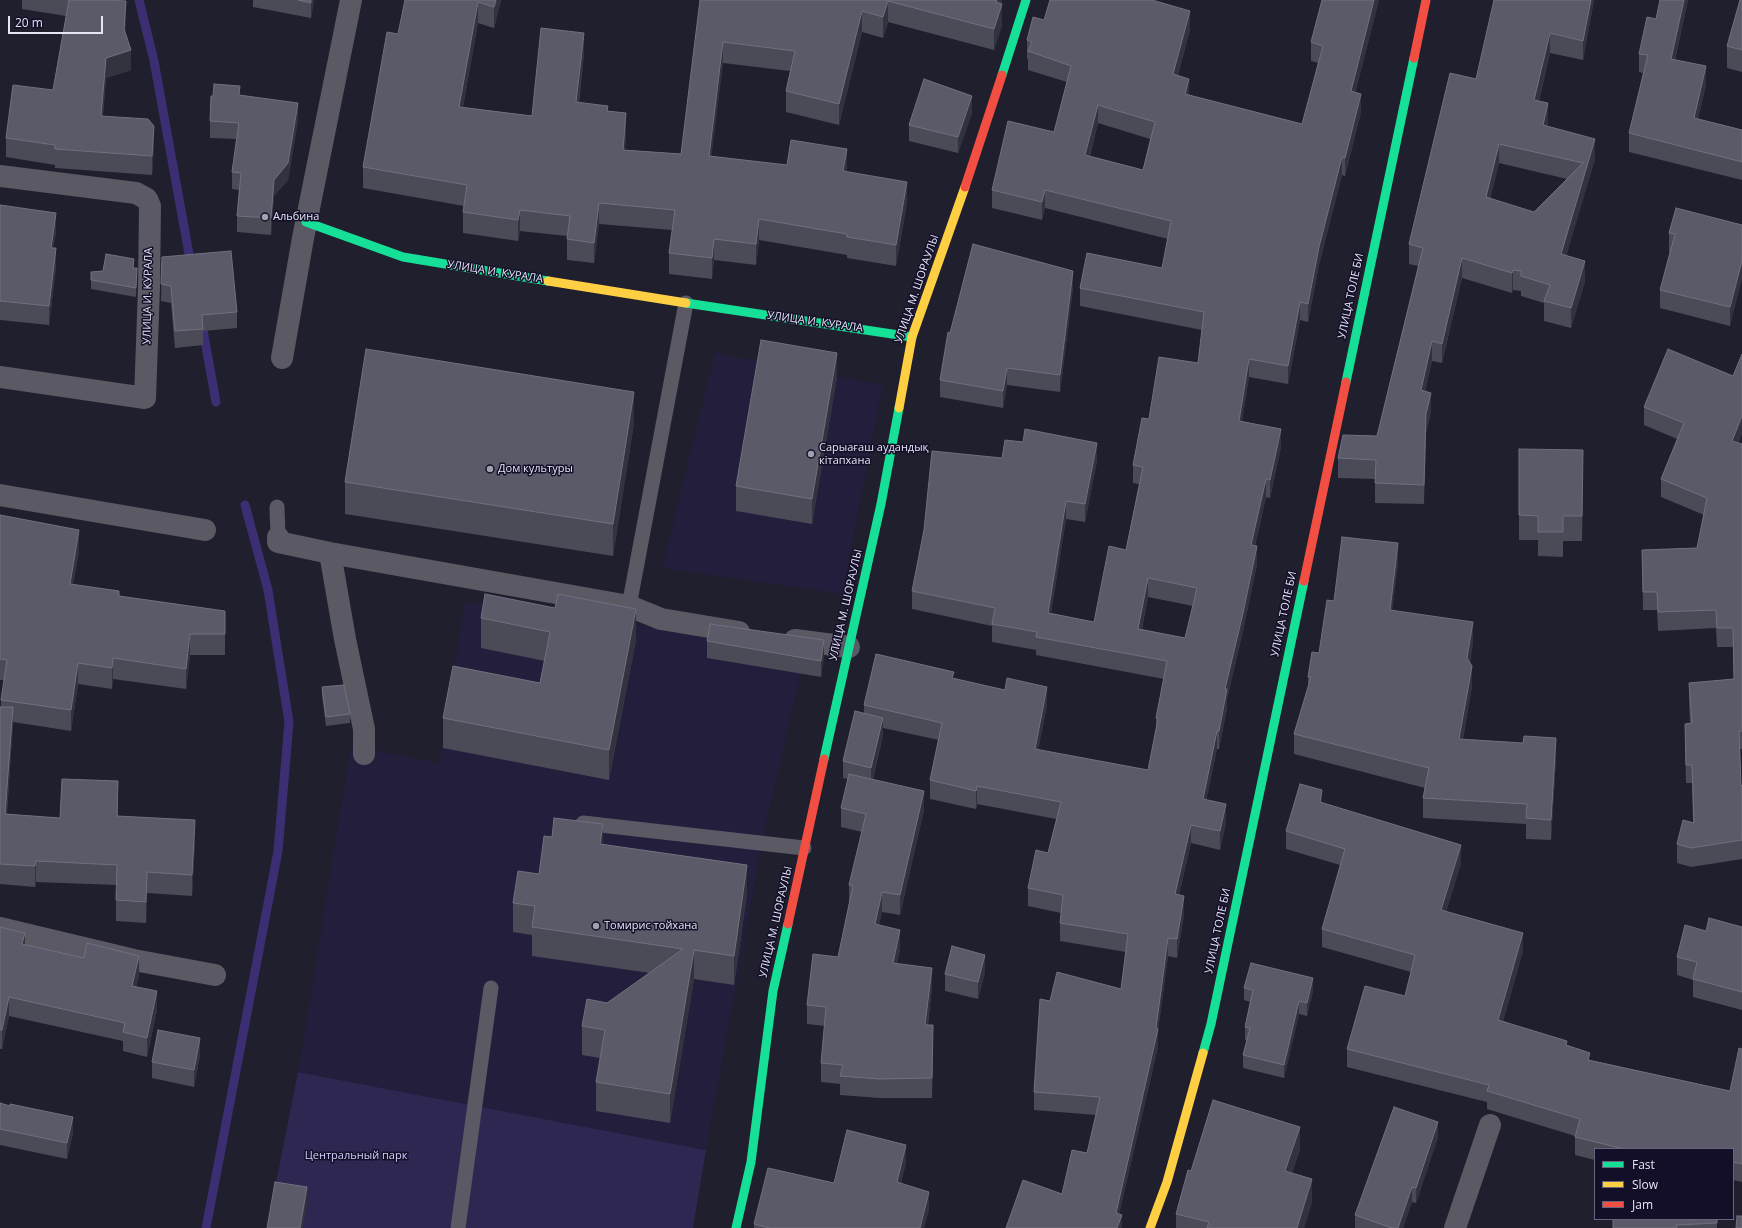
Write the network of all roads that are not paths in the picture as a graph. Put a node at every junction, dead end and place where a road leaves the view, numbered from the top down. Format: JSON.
{"nodes":[{"id":1,"x":351,"y":0,"type":"edge"},
{"id":2,"x":1026,"y":0,"type":"edge"},
{"id":3,"x":1426,"y":0,"type":"edge"},
{"id":4,"x":0,"y":176,"type":"edge"},
{"id":5,"x":306,"y":222,"type":"junction"},
{"id":6,"x":686,"y":303,"type":"junction"},
{"id":7,"x":912,"y":337,"type":"junction"},
{"id":8,"x":282,"y":358,"type":"dead end"},
{"id":9,"x":0,"y":377,"type":"edge"},
{"id":10,"x":0,"y":495,"type":"edge"},
{"id":11,"x":277,"y":507,"type":"dead end"},
{"id":12,"x":205,"y":530,"type":"dead end"},
{"id":13,"x":278,"y":537,"type":"joint"},
{"id":14,"x":330,"y":553,"type":"junction"},
{"id":15,"x":629,"y":606,"type":"junction"},
{"id":16,"x":849,"y":647,"type":"junction"},
{"id":17,"x":364,"y":754,"type":"dead end"},
{"id":18,"x":567,"y":821,"type":"edge"},
{"id":19,"x":804,"y":848,"type":"junction"},
{"id":20,"x":0,"y":928,"type":"edge"},
{"id":21,"x":215,"y":975,"type":"dead end"},
{"id":22,"x":491,"y":988,"type":"dead end"},
{"id":23,"x":1490,"y":1125,"type":"dead end"},
{"id":24,"x":458,"y":1228,"type":"edge"},
{"id":25,"x":736,"y":1228,"type":"edge"},
{"id":26,"x":1150,"y":1228,"type":"edge"},
{"id":27,"x":1456,"y":1228,"type":"edge"}],
"edges":[{"from":1,"to":5,"type":"street"},
{"from":2,"to":7,"type":"street","name":"УЛИЦА М. ШОРАУЛЫ"},
{"from":3,"to":26,"type":"street","name":"УЛИЦА ТОЛЕ БИ"},
{"from":4,"to":9,"type":"street","name":"УЛИЦА И. КУРАЛА"},
{"from":5,"to":6,"type":"street","name":"УЛИЦА И. КУРАЛА"},
{"from":5,"to":8,"type":"street"},
{"from":6,"to":7,"type":"street","name":"УЛИЦА И. КУРАЛА"},
{"from":6,"to":15,"type":"lane"},
{"from":7,"to":16,"type":"street","name":"УЛИЦА М. ШОРАУЛЫ"},
{"from":10,"to":12,"type":"street"},
{"from":11,"to":13,"type":"lane"},
{"from":13,"to":14,"type":"street"},
{"from":14,"to":15,"type":"street"},
{"from":14,"to":17,"type":"street"},
{"from":15,"to":16,"type":"street"},
{"from":16,"to":19,"type":"street","name":"УЛИЦА М. ШОРАУЛЫ"},
{"from":18,"to":19,"type":"lane"},
{"from":19,"to":25,"type":"street","name":"УЛИЦА М. ШОРАУЛЫ"},
{"from":20,"to":21,"type":"street"},
{"from":22,"to":24,"type":"lane"},
{"from":23,"to":27,"type":"street"}]}
